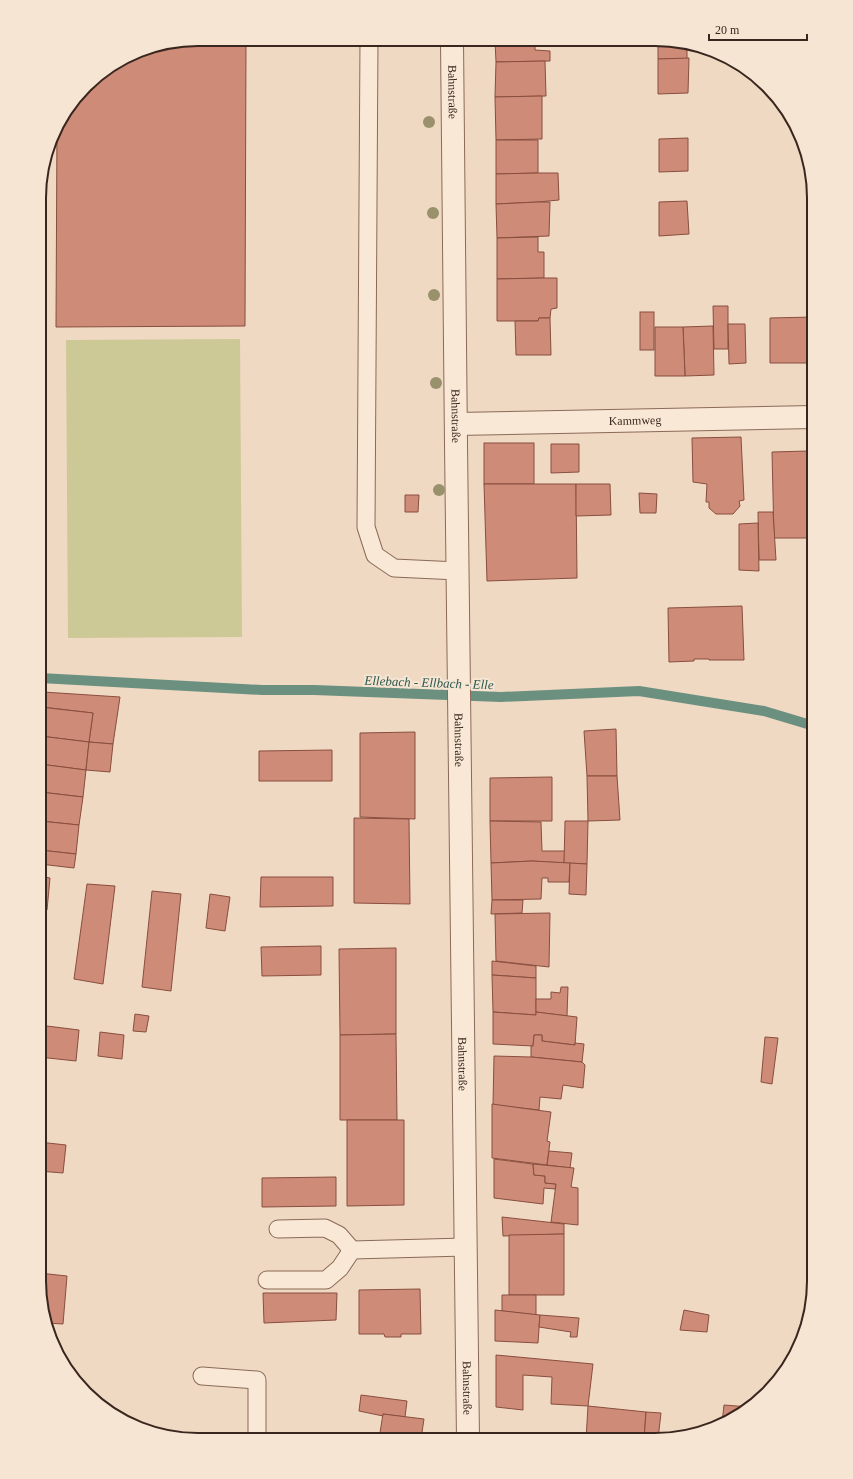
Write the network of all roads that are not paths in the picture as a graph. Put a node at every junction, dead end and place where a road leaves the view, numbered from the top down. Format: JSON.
{"nodes":[{"id":1,"x":369,"y":46,"type":"edge"},
{"id":2,"x":452,"y":46,"type":"edge"},
{"id":3,"x":807,"y":417,"type":"edge"},
{"id":4,"x":456,"y":424,"type":"junction"},
{"id":5,"x":458,"y":571,"type":"junction"},
{"id":6,"x":278,"y":1229,"type":"dead end"},
{"id":7,"x":465,"y":1247,"type":"junction"},
{"id":8,"x":352,"y":1250,"type":"junction"},
{"id":9,"x":268,"y":1280,"type":"dead end"},
{"id":10,"x":202,"y":1376,"type":"dead end"},
{"id":11,"x":257,"y":1433,"type":"edge"},
{"id":12,"x":468,"y":1433,"type":"edge"}],
"edges":[{"from":1,"to":5,"type":"lane"},
{"from":2,"to":4,"type":"street","name":"Bahnstraße"},
{"from":3,"to":4,"type":"street","name":"Kammweg"},
{"from":4,"to":5,"type":"street","name":"Bahnstraße"},
{"from":5,"to":7,"type":"street","name":"Bahnstraße"},
{"from":6,"to":8,"type":"lane"},
{"from":7,"to":8,"type":"lane"},
{"from":7,"to":12,"type":"street","name":"Bahnstraße"},
{"from":8,"to":9,"type":"lane"},
{"from":10,"to":11,"type":"lane"}]}
